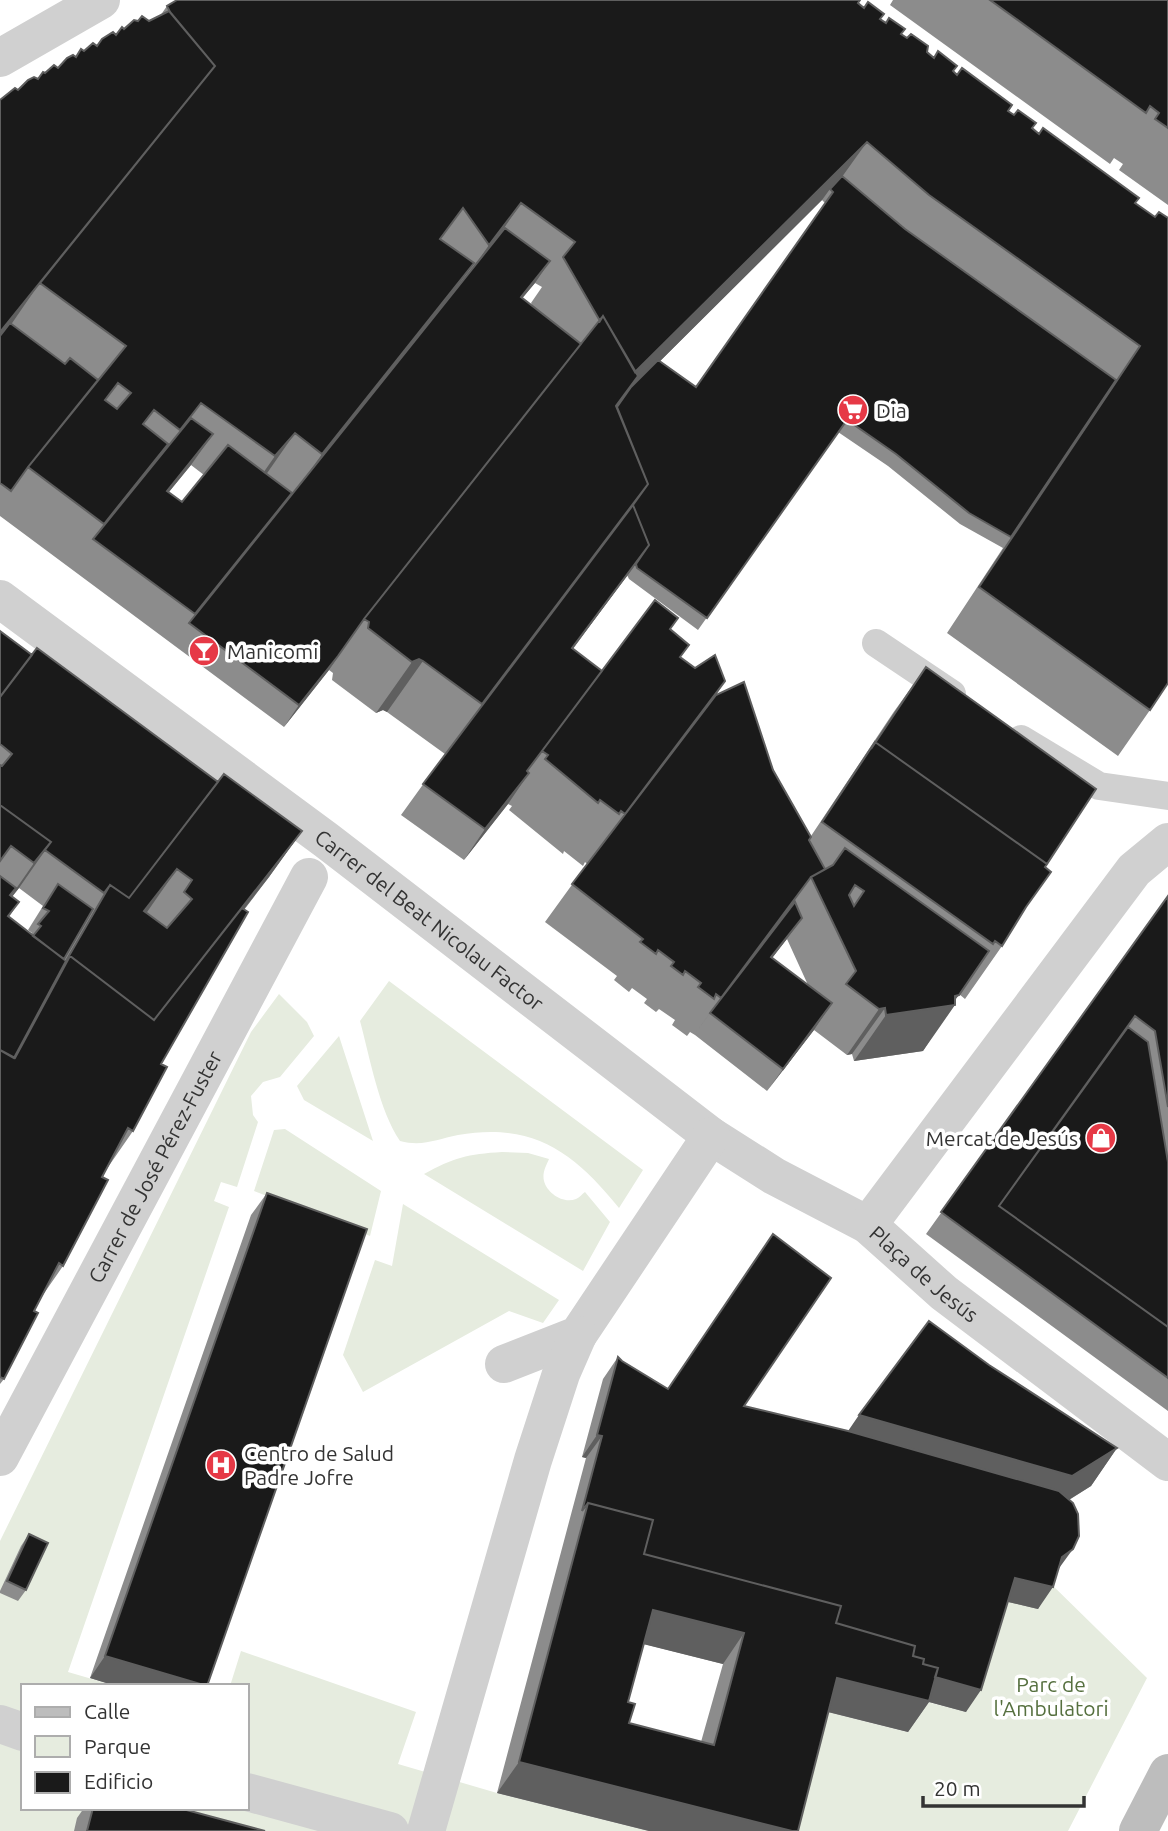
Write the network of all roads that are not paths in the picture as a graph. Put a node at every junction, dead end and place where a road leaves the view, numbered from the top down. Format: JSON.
{"nodes":[{"id":1,"x":101,"y":0,"type":"edge"},
{"id":2,"x":0,"y":58,"type":"edge"},
{"id":3,"x":0,"y":599,"type":"edge"},
{"id":4,"x":876,"y":643,"type":"dead end"},
{"id":5,"x":1168,"y":796,"type":"edge"},
{"id":6,"x":1168,"y":842,"type":"edge"},
{"id":7,"x":309,"y":877,"type":"dead end"},
{"id":8,"x":711,"y":1136,"type":"junction"},
{"id":9,"x":868,"y":1225,"type":"junction"},
{"id":10,"x":578,"y":1335,"type":"junction"},
{"id":11,"x":504,"y":1364,"type":"dead end"},
{"id":12,"x":0,"y":1457,"type":"edge"},
{"id":13,"x":1168,"y":1462,"type":"edge"},
{"id":14,"x":0,"y":1724,"type":"edge"},
{"id":15,"x":21,"y":1731,"type":"edge"},
{"id":16,"x":1168,"y":1773,"type":"edge"},
{"id":17,"x":248,"y":1793,"type":"edge"},
{"id":18,"x":390,"y":1831,"type":"edge"},
{"id":19,"x":426,"y":1831,"type":"edge"},
{"id":20,"x":1138,"y":1831,"type":"edge"}],
"edges":[{"from":1,"to":2,"type":"street"},
{"from":3,"to":8,"type":"street","name":"Carrer del Beat Nicolau Factor"},
{"from":4,"to":5,"type":"lane"},
{"from":6,"to":9,"type":"street","name":"Plaça de Jesús"},
{"from":7,"to":12,"type":"street","name":"Carrer de José Pérez-Fuster"},
{"from":8,"to":9,"type":"street","name":"Carrer del Beat Nicolau Factor"},
{"from":8,"to":10,"type":"street"},
{"from":9,"to":13,"type":"street","name":"Plaça de Jesús"},
{"from":10,"to":11,"type":"street"},
{"from":10,"to":19,"type":"street"},
{"from":14,"to":15,"type":"street"},
{"from":16,"to":20,"type":"main road"},
{"from":17,"to":18,"type":"street"}]}
